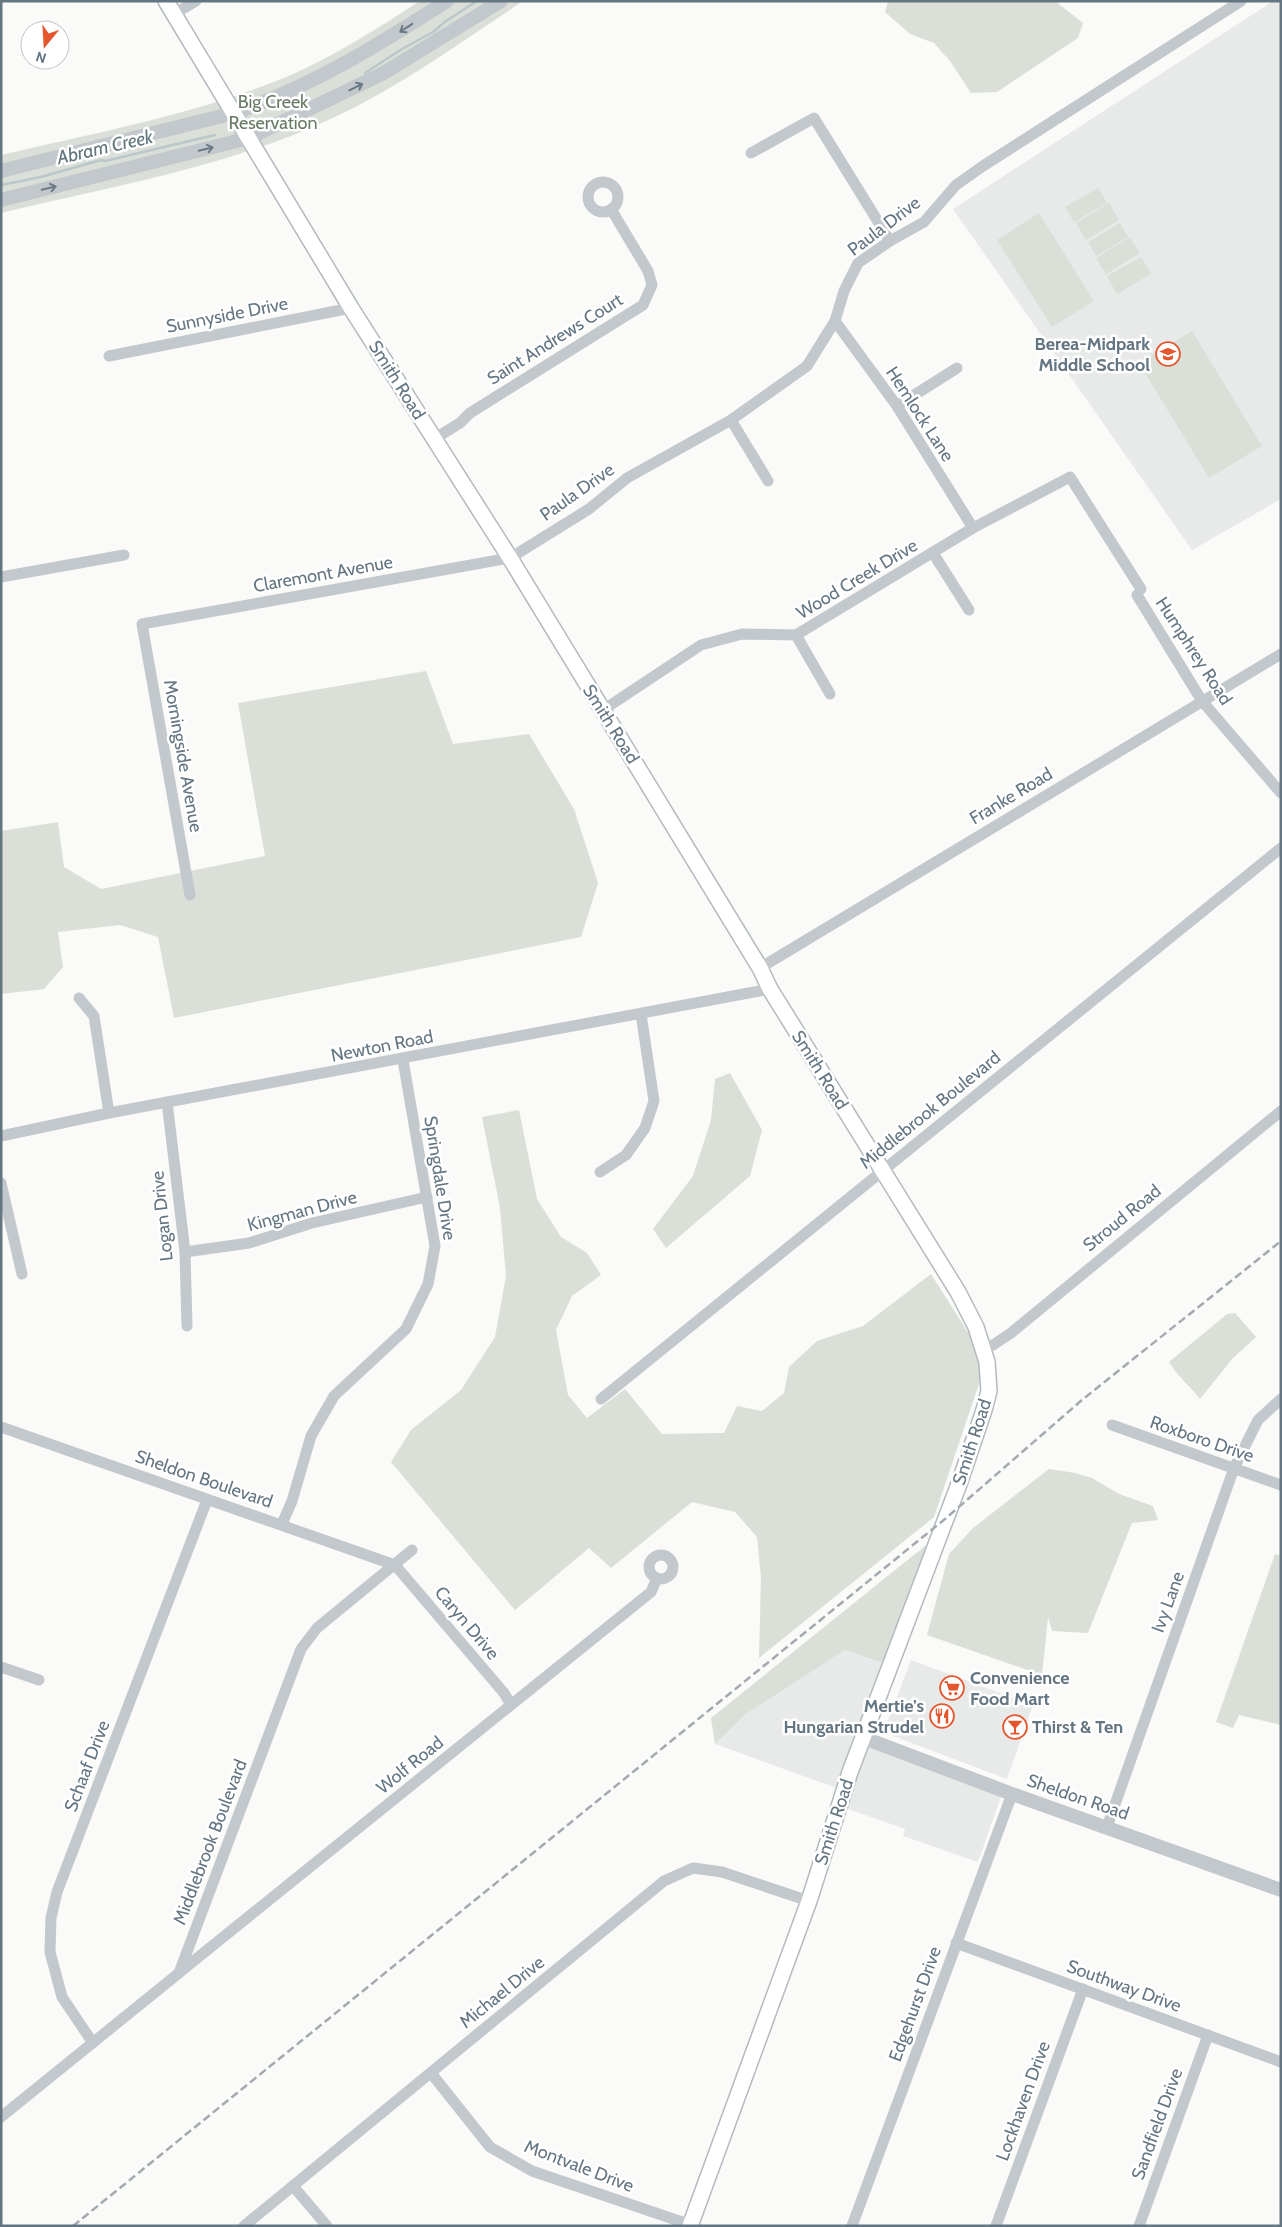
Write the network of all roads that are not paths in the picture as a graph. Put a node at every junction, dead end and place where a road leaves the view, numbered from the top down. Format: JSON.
{"nodes":[{"id":1,"x":166,"y":1,"type":"edge"},
{"id":2,"x":196,"y":1,"type":"edge"},
{"id":3,"x":447,"y":1,"type":"edge"},
{"id":4,"x":501,"y":1,"type":"edge"},
{"id":5,"x":1241,"y":1,"type":"edge"},
{"id":6,"x":174,"y":14,"type":"junction"},
{"id":7,"x":234,"y":113,"type":"junction"},
{"id":8,"x":249,"y":138,"type":"junction"},
{"id":9,"x":751,"y":154,"type":"dead end"},
{"id":10,"x":1,"y":171,"type":"edge"},
{"id":11,"x":1,"y":200,"type":"edge"},
{"id":12,"x":611,"y":209,"type":"dead end"},
{"id":13,"x":890,"y":241,"type":"junction"},
{"id":14,"x":351,"y":308,"type":"junction"},
{"id":15,"x":835,"y":321,"type":"junction"},
{"id":16,"x":109,"y":356,"type":"dead end"},
{"id":17,"x":958,"y":368,"type":"dead end"},
{"id":18,"x":897,"y":406,"type":"junction"},
{"id":19,"x":731,"y":420,"type":"junction"},
{"id":20,"x":432,"y":435,"type":"junction"},
{"id":21,"x":1070,"y":477,"type":"joint"},
{"id":22,"x":768,"y":480,"type":"dead end"},
{"id":23,"x":973,"y":528,"type":"junction"},
{"id":24,"x":933,"y":553,"type":"junction"},
{"id":25,"x":124,"y":555,"type":"dead end"},
{"id":26,"x":510,"y":558,"type":"junction"},
{"id":27,"x":1,"y":577,"type":"edge"},
{"id":28,"x":969,"y":610,"type":"dead end"},
{"id":29,"x":142,"y":624,"type":"joint"},
{"id":30,"x":796,"y":635,"type":"junction"},
{"id":31,"x":1281,"y":654,"type":"edge"},
{"id":32,"x":830,"y":694,"type":"dead end"},
{"id":33,"x":1202,"y":701,"type":"junction"},
{"id":34,"x":603,"y":710,"type":"junction"},
{"id":35,"x":1281,"y":793,"type":"edge"},
{"id":36,"x":1281,"y":848,"type":"edge"},
{"id":37,"x":190,"y":896,"type":"dead end"},
{"id":38,"x":760,"y":968,"type":"junction"},
{"id":39,"x":770,"y":989,"type":"junction"},
{"id":40,"x":79,"y":998,"type":"dead end"},
{"id":41,"x":641,"y":1014,"type":"junction"},
{"id":42,"x":403,"y":1060,"type":"junction"},
{"id":43,"x":167,"y":1102,"type":"junction"},
{"id":44,"x":1281,"y":1111,"type":"edge"},
{"id":45,"x":109,"y":1113,"type":"junction"},
{"id":46,"x":1,"y":1136,"type":"edge"},
{"id":47,"x":882,"y":1171,"type":"junction"},
{"id":48,"x":600,"y":1172,"type":"dead end"},
{"id":49,"x":1,"y":1183,"type":"edge"},
{"id":50,"x":427,"y":1197,"type":"junction"},
{"id":51,"x":185,"y":1252,"type":"junction"},
{"id":52,"x":22,"y":1274,"type":"dead end"},
{"id":53,"x":187,"y":1326,"type":"dead end"},
{"id":54,"x":983,"y":1347,"type":"junction"},
{"id":55,"x":601,"y":1399,"type":"dead end"},
{"id":56,"x":1281,"y":1399,"type":"edge"},
{"id":57,"x":1112,"y":1425,"type":"dead end"},
{"id":58,"x":1,"y":1427,"type":"edge"},
{"id":59,"x":1234,"y":1468,"type":"junction"},
{"id":60,"x":1281,"y":1485,"type":"edge"},
{"id":61,"x":207,"y":1500,"type":"junction"},
{"id":62,"x":282,"y":1524,"type":"junction"},
{"id":63,"x":412,"y":1550,"type":"dead end"},
{"id":64,"x":394,"y":1565,"type":"junction"},
{"id":65,"x":657,"y":1578,"type":"dead end"},
{"id":66,"x":1,"y":1667,"type":"edge"},
{"id":67,"x":39,"y":1680,"type":"dead end"},
{"id":68,"x":512,"y":1705,"type":"junction"},
{"id":69,"x":864,"y":1738,"type":"junction"},
{"id":70,"x":1012,"y":1794,"type":"junction"},
{"id":71,"x":1107,"y":1827,"type":"junction"},
{"id":72,"x":1281,"y":1890,"type":"edge"},
{"id":73,"x":809,"y":1901,"type":"junction"},
{"id":74,"x":956,"y":1943,"type":"junction"},
{"id":75,"x":179,"y":1974,"type":"junction"},
{"id":76,"x":1083,"y":1989,"type":"junction"},
{"id":77,"x":1208,"y":2035,"type":"junction"},
{"id":78,"x":92,"y":2043,"type":"junction"},
{"id":79,"x":1281,"y":2062,"type":"edge"},
{"id":80,"x":431,"y":2073,"type":"junction"},
{"id":81,"x":1,"y":2117,"type":"edge"},
{"id":82,"x":293,"y":2186,"type":"junction"},
{"id":83,"x":244,"y":2226,"type":"edge"},
{"id":84,"x":327,"y":2226,"type":"edge"},
{"id":85,"x":691,"y":2226,"type":"edge"},
{"id":86,"x":852,"y":2226,"type":"edge"},
{"id":87,"x":996,"y":2226,"type":"edge"},
{"id":88,"x":1139,"y":2226,"type":"edge"}],
"edges":[{"from":1,"to":6,"type":"main road","name":"Smith Road"},
{"from":2,"to":6,"type":"street"},
{"from":3,"to":7,"type":"street","one_way":true},
{"from":8,"to":4,"type":"street","one_way":true},
{"from":5,"to":13,"type":"street","name":"Paula Drive"},
{"from":6,"to":7,"type":"main road","name":"Smith Road"},
{"from":7,"to":8,"type":"main road","name":"Smith Road"},
{"from":7,"to":10,"type":"street"},
{"from":11,"to":8,"type":"street","one_way":true},
{"from":8,"to":14,"type":"main road","name":"Smith Road"},
{"from":9,"to":13,"type":"street"},
{"from":12,"to":20,"type":"street","name":"Saint Andrews Court"},
{"from":13,"to":15,"type":"street","name":"Paula Drive"},
{"from":14,"to":16,"type":"street","name":"Sunnyside Drive"},
{"from":14,"to":20,"type":"main road","name":"Smith Road"},
{"from":15,"to":18,"type":"street","name":"Hemlock Lane"},
{"from":15,"to":19,"type":"street","name":"Paula Drive"},
{"from":17,"to":18,"type":"street"},
{"from":18,"to":23,"type":"street","name":"Hemlock Lane"},
{"from":19,"to":22,"type":"street"},
{"from":19,"to":26,"type":"street","name":"Paula Drive"},
{"from":20,"to":26,"type":"main road","name":"Smith Road"},
{"from":21,"to":23,"type":"street","name":"Wood Creek Drive"},
{"from":21,"to":33,"type":"street","name":"Humphrey Road"},
{"from":23,"to":24,"type":"street","name":"Wood Creek Drive"},
{"from":24,"to":28,"type":"street"},
{"from":24,"to":30,"type":"street","name":"Wood Creek Drive"},
{"from":25,"to":27,"type":"street"},
{"from":26,"to":29,"type":"street","name":"Claremont Avenue"},
{"from":26,"to":34,"type":"main road","name":"Smith Road"},
{"from":29,"to":37,"type":"street","name":"Morningside Avenue"},
{"from":30,"to":32,"type":"street"},
{"from":30,"to":34,"type":"street","name":"Wood Creek Drive"},
{"from":31,"to":33,"type":"street","name":"Franke Road"},
{"from":33,"to":35,"type":"street","name":"Humphrey Road"},
{"from":33,"to":38,"type":"street","name":"Franke Road"},
{"from":34,"to":38,"type":"main road","name":"Smith Road"},
{"from":36,"to":47,"type":"street","name":"Middlebrook Boulevard"},
{"from":38,"to":39,"type":"main road","name":"Smith Road"},
{"from":39,"to":41,"type":"street","name":"Newton Road"},
{"from":39,"to":47,"type":"main road","name":"Smith Road"},
{"from":40,"to":45,"type":"street"},
{"from":41,"to":42,"type":"street","name":"Newton Road"},
{"from":41,"to":48,"type":"street"},
{"from":42,"to":43,"type":"street","name":"Newton Road"},
{"from":42,"to":50,"type":"street","name":"Springdale Drive"},
{"from":43,"to":45,"type":"street","name":"Newton Road"},
{"from":43,"to":51,"type":"street","name":"Logan Drive"},
{"from":44,"to":54,"type":"street","name":"Stroud Road"},
{"from":45,"to":46,"type":"street","name":"Newton Road"},
{"from":47,"to":54,"type":"main road","name":"Smith Road"},
{"from":47,"to":55,"type":"street","name":"Middlebrook Boulevard"},
{"from":49,"to":52,"type":"street"},
{"from":50,"to":51,"type":"street","name":"Kingman Drive"},
{"from":50,"to":62,"type":"street","name":"Springdale Drive"},
{"from":51,"to":53,"type":"street","name":"Logan Drive"},
{"from":54,"to":69,"type":"main road","name":"Smith Road"},
{"from":56,"to":59,"type":"street","name":"Ivy Lane"},
{"from":57,"to":59,"type":"street","name":"Roxboro Drive"},
{"from":58,"to":61,"type":"street","name":"Sheldon Boulevard"},
{"from":59,"to":60,"type":"street","name":"Roxboro Drive"},
{"from":59,"to":71,"type":"street","name":"Ivy Lane"},
{"from":61,"to":62,"type":"street","name":"Sheldon Boulevard"},
{"from":61,"to":78,"type":"street","name":"Schaaf Drive"},
{"from":62,"to":64,"type":"street","name":"Sheldon Boulevard"},
{"from":63,"to":64,"type":"street","name":"Middlebrook Boulevard"},
{"from":64,"to":68,"type":"street","name":"Caryn Drive"},
{"from":64,"to":75,"type":"street","name":"Middlebrook Boulevard"},
{"from":65,"to":68,"type":"street","name":"Wolf Road"},
{"from":66,"to":67,"type":"street"},
{"from":68,"to":75,"type":"street","name":"Wolf Road"},
{"from":69,"to":70,"type":"street","name":"Sheldon Road"},
{"from":69,"to":73,"type":"main road","name":"Smith Road"},
{"from":70,"to":71,"type":"street","name":"Sheldon Road"},
{"from":70,"to":74,"type":"street","name":"Edgehurst Drive"},
{"from":71,"to":72,"type":"street","name":"Sheldon Road"},
{"from":73,"to":80,"type":"street","name":"Michael Drive"},
{"from":73,"to":85,"type":"main road","name":"Smith Road"},
{"from":74,"to":76,"type":"street","name":"Southway Drive"},
{"from":74,"to":86,"type":"street","name":"Edgehurst Drive"},
{"from":75,"to":78,"type":"street"},
{"from":76,"to":77,"type":"street","name":"Southway Drive"},
{"from":76,"to":87,"type":"street","name":"Lockhaven Drive"},
{"from":77,"to":79,"type":"street","name":"Southway Drive"},
{"from":77,"to":88,"type":"street","name":"Sandfield Drive"},
{"from":78,"to":81,"type":"street"},
{"from":80,"to":82,"type":"street","name":"Michael Drive"},
{"from":80,"to":85,"type":"street","name":"Montvale Drive"},
{"from":82,"to":83,"type":"street","name":"Michael Drive"},
{"from":82,"to":84,"type":"street"}]}
